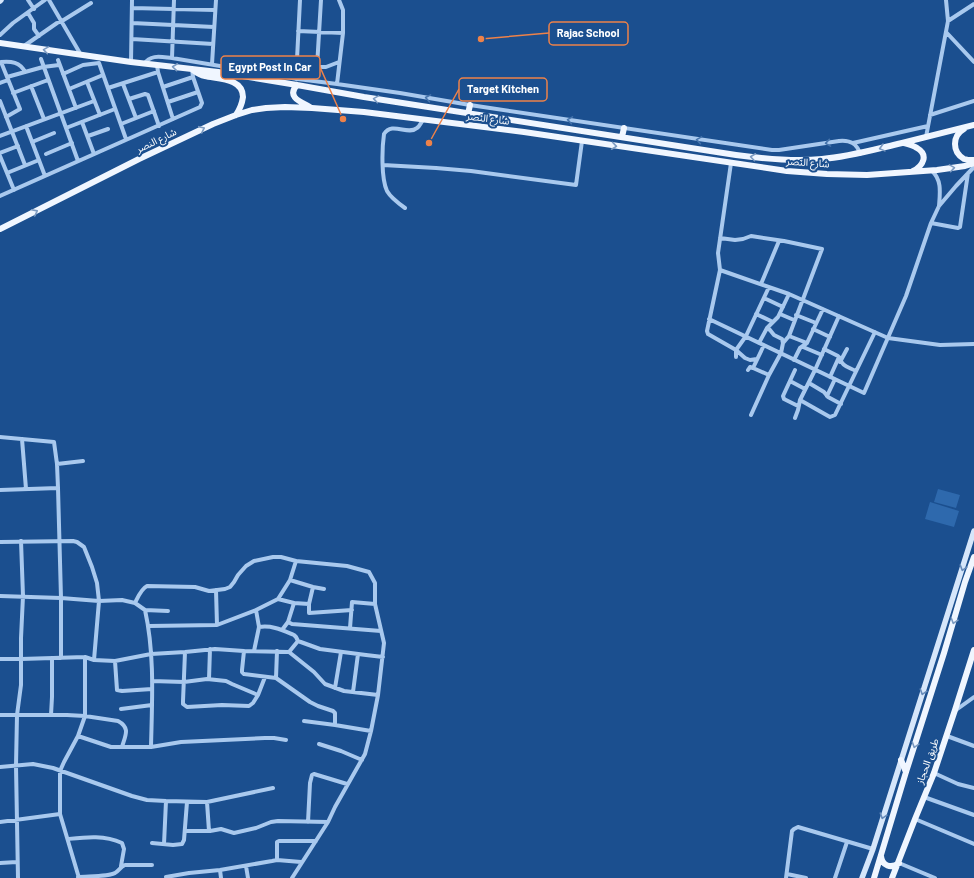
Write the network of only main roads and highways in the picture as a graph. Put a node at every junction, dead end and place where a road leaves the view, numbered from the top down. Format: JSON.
{"nodes":[{"id":1,"x":0,"y":43,"type":"edge"},
{"id":2,"x":192,"y":69,"type":"junction"},
{"id":3,"x":296,"y":82,"type":"junction"},
{"id":4,"x":470,"y":105,"type":"road end"},
{"id":5,"x":312,"y":108,"type":"junction"},
{"id":6,"x":468,"y":114,"type":"junction"},
{"id":7,"x":236,"y":115,"type":"junction"},
{"id":8,"x":971,"y":126,"type":"edge"},
{"id":9,"x":624,"y":128,"type":"road end"},
{"id":10,"x":622,"y":138,"type":"junction"},
{"id":11,"x":902,"y":143,"type":"junction"},
{"id":12,"x":974,"y":162,"type":"edge"},
{"id":13,"x":911,"y":172,"type":"junction"},
{"id":14,"x":0,"y":229,"type":"edge"},
{"id":15,"x":974,"y":531,"type":"edge"},
{"id":16,"x":974,"y":557,"type":"edge"},
{"id":17,"x":974,"y":650,"type":"edge"},
{"id":18,"x":901,"y":760,"type":"junction"},
{"id":19,"x":906,"y":772,"type":"junction"},
{"id":20,"x":881,"y":856,"type":"junction"},
{"id":21,"x":899,"y":863,"type":"junction"},
{"id":22,"x":862,"y":878,"type":"edge"},
{"id":23,"x":874,"y":878,"type":"edge"},
{"id":24,"x":892,"y":878,"type":"edge"}],
"edges":[{"from":2,"to":1,"type":"main road","name":"شارع النصر","one_way":true},
{"from":2,"to":3,"type":"main road","name":"شارع النصر"},
{"from":2,"to":7,"type":"main road"},
{"from":3,"to":5,"type":"main road"},
{"from":6,"to":3,"type":"main road","name":"شارع النصر","one_way":true},
{"from":4,"to":6,"type":"main road"},
{"from":5,"to":7,"type":"main road","name":"شارع النصر"},
{"from":5,"to":13,"type":"main road","name":"شارع النصر","one_way":true},
{"from":6,"to":10,"type":"main road","name":"شارع النصر"},
{"from":14,"to":7,"type":"main road","name":"شارع النصر","one_way":true},
{"from":8,"to":11,"type":"main road","name":"شارع النصر"},
{"from":8,"to":12,"type":"main road"},
{"from":9,"to":10,"type":"main road"},
{"from":11,"to":10,"type":"main road","name":"شارع النصر","one_way":true},
{"from":11,"to":13,"type":"main road"},
{"from":13,"to":12,"type":"main road","name":"شارع النصر","one_way":true},
{"from":15,"to":18,"type":"main road","one_way":true},
{"from":16,"to":19,"type":"main road","one_way":true},
{"from":17,"to":21,"type":"main road","name":"طريق الحجاز"},
{"from":18,"to":19,"type":"main road"},
{"from":18,"to":22,"type":"main road","one_way":true},
{"from":19,"to":20,"type":"main road"},
{"from":20,"to":21,"type":"main road"},
{"from":20,"to":23,"type":"main road"},
{"from":21,"to":24,"type":"main road","name":"طريق الحجاز"}]}
